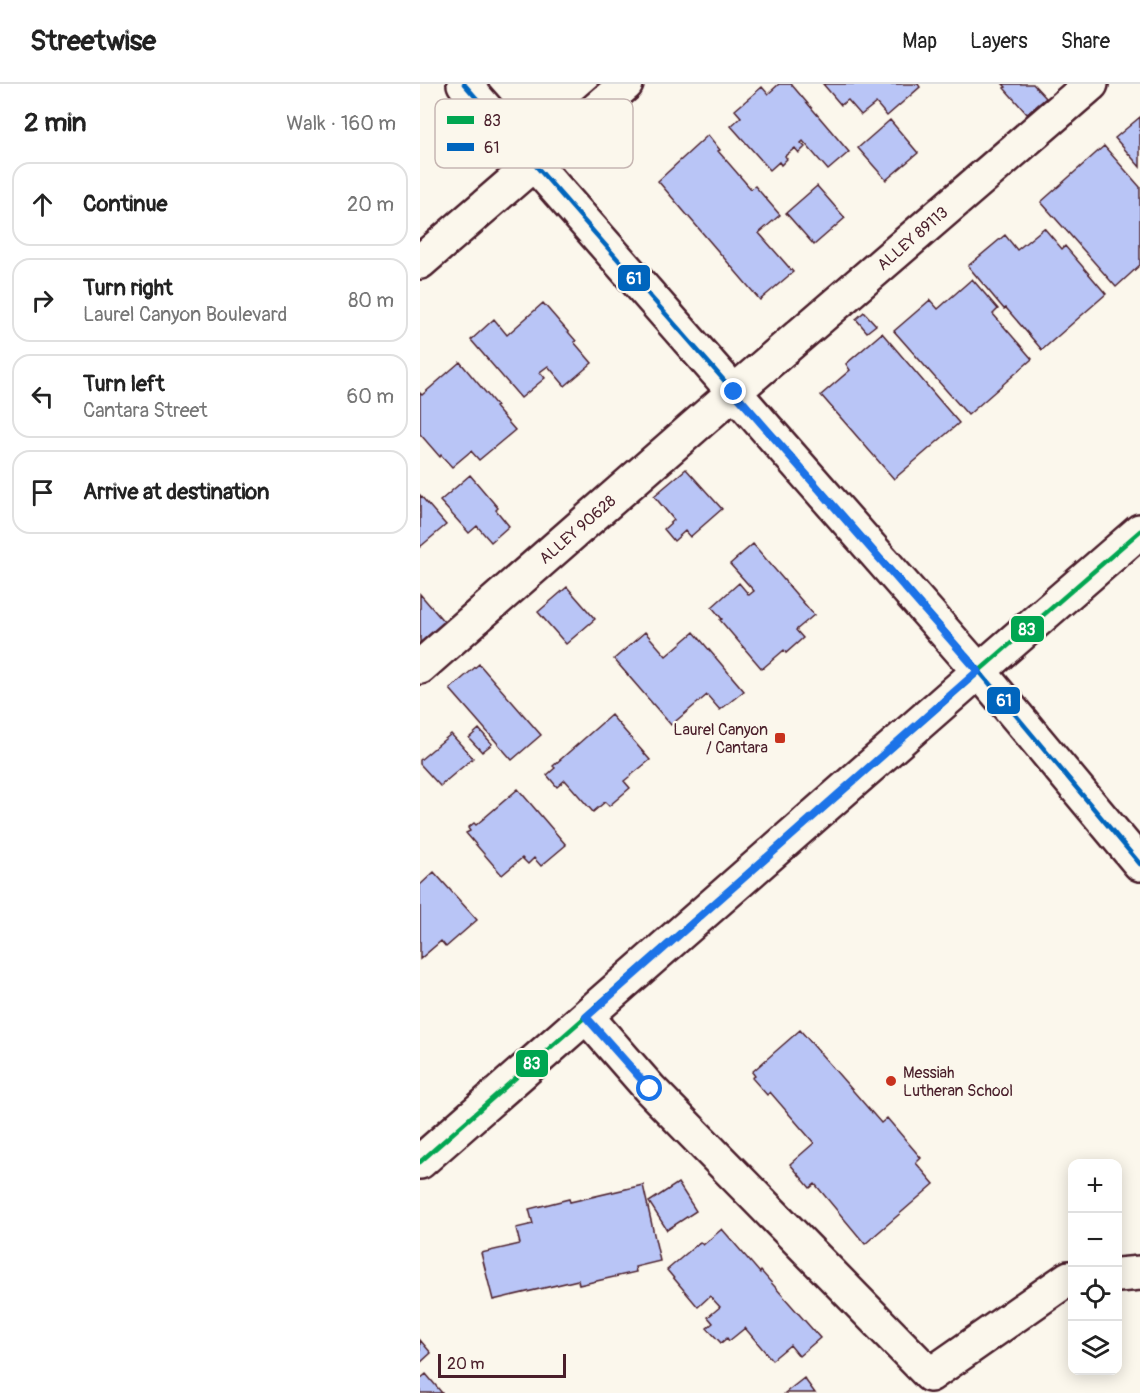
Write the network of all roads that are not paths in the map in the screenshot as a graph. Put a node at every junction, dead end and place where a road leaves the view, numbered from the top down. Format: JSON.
{"nodes":[{"id":1,"x":464,"y":84,"type":"edge"},
{"id":2,"x":626,"y":84,"type":"edge"},
{"id":3,"x":1091,"y":84,"type":"edge"},
{"id":4,"x":477,"y":99,"type":"edge"},
{"id":5,"x":609,"y":99,"type":"edge"},
{"id":6,"x":528,"y":168,"type":"edge"},
{"id":7,"x":538,"y":168,"type":"edge"},
{"id":8,"x":420,"y":262,"type":"edge"},
{"id":9,"x":734,"y":392,"type":"junction"},
{"id":10,"x":1140,"y":531,"type":"edge"},
{"id":11,"x":420,"y":667,"type":"edge"},
{"id":12,"x":978,"y":671,"type":"junction"},
{"id":13,"x":1140,"y":864,"type":"edge"},
{"id":14,"x":586,"y":1017,"type":"junction"},
{"id":15,"x":420,"y":1162,"type":"edge"},
{"id":16,"x":1140,"y":1273,"type":"edge"},
{"id":17,"x":1122,"y":1275,"type":"edge"},
{"id":18,"x":1068,"y":1279,"type":"edge"}],
"edges":[{"from":1,"to":4,"type":"street"},
{"from":2,"to":5,"type":"street"},
{"from":3,"to":9,"type":"street","name":"ALLEY 89113"},
{"from":6,"to":8,"type":"street"},
{"from":7,"to":9,"type":"street"},
{"from":9,"to":11,"type":"street","name":"ALLEY 90628"},
{"from":9,"to":12,"type":"street"},
{"from":10,"to":12,"type":"street"},
{"from":12,"to":13,"type":"street"},
{"from":12,"to":14,"type":"street"},
{"from":14,"to":15,"type":"street"},
{"from":14,"to":18,"type":"street"},
{"from":16,"to":17,"type":"street"}]}
